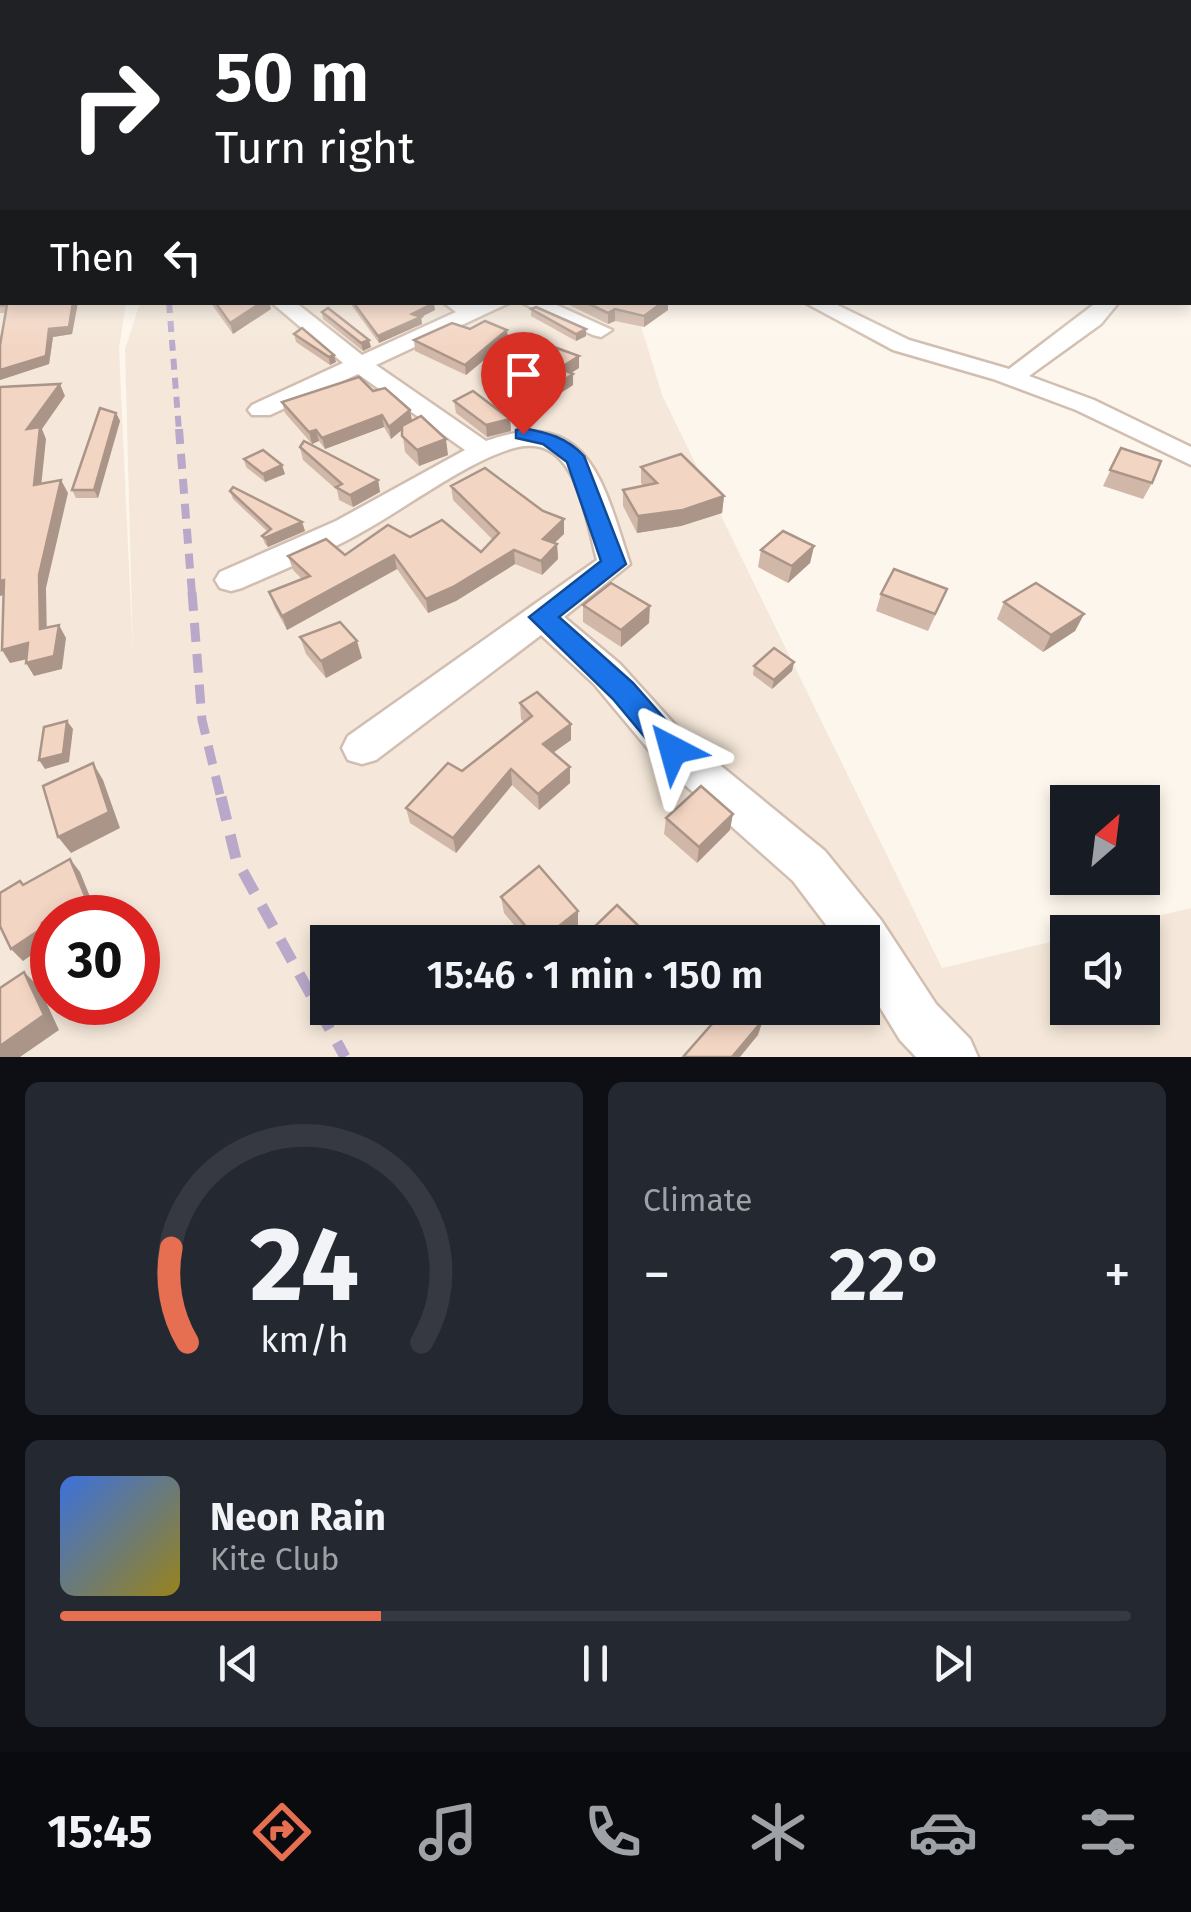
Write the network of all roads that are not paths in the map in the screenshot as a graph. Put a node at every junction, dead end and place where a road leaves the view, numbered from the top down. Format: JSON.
{"nodes":[{"id":1,"x":285,"y":305,"type":"edge"},
{"id":2,"x":538,"y":305,"type":"edge"},
{"id":3,"x":820,"y":305,"type":"edge"},
{"id":4,"x":1106,"y":305,"type":"edge"},
{"id":5,"x":462,"y":307,"type":"edge"},
{"id":6,"x":601,"y":330,"type":"dead end"},
{"id":7,"x":360,"y":364,"type":"junction"},
{"id":8,"x":1012,"y":378,"type":"junction"},
{"id":9,"x":261,"y":410,"type":"dead end"},
{"id":10,"x":483,"y":451,"type":"junction"},
{"id":11,"x":1191,"y":457,"type":"edge"},
{"id":12,"x":231,"y":580,"type":"dead end"},
{"id":13,"x":542,"y":617,"type":"junction"},
{"id":14,"x":362,"y":748,"type":"dead end"},
{"id":15,"x":952,"y":1057,"type":"edge"}],
"edges":[{"from":1,"to":7,"type":"street"},
{"from":2,"to":6,"type":"street"},
{"from":3,"to":8,"type":"street"},
{"from":4,"to":8,"type":"street"},
{"from":5,"to":7,"type":"street"},
{"from":7,"to":9,"type":"street"},
{"from":7,"to":10,"type":"street"},
{"from":8,"to":11,"type":"street"},
{"from":10,"to":12,"type":"street"},
{"from":10,"to":13,"type":"street"},
{"from":13,"to":14,"type":"street"},
{"from":13,"to":15,"type":"street"}]}
